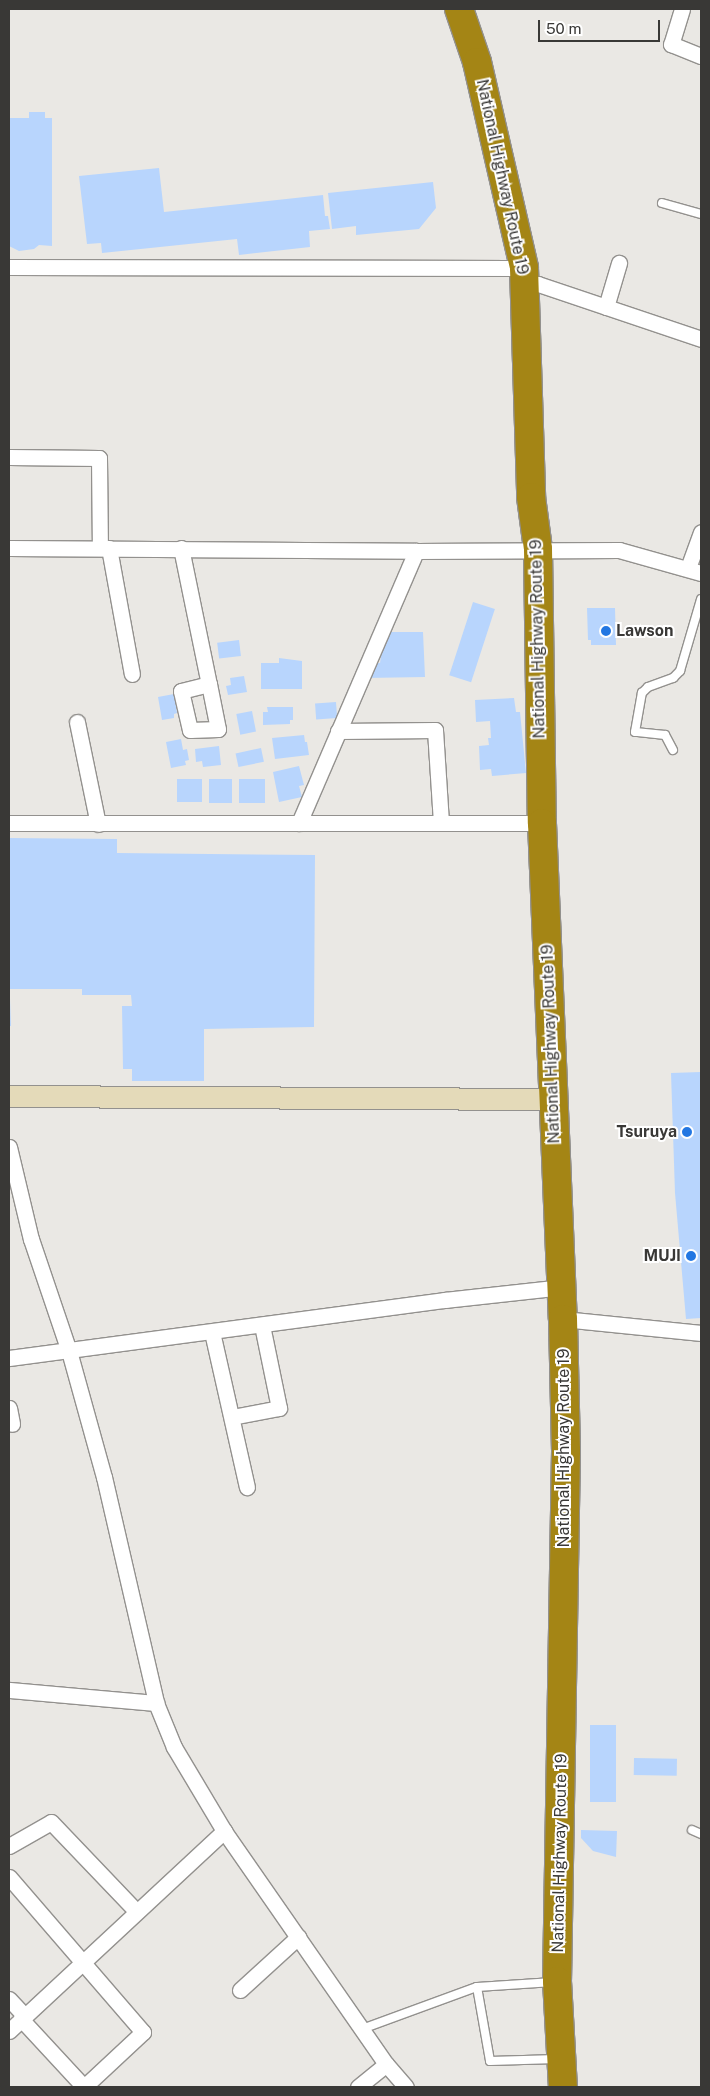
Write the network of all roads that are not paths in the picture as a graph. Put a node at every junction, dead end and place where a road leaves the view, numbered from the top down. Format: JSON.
{"nodes":[{"id":1,"x":459,"y":9,"type":"edge"},
{"id":2,"x":682,"y":9,"type":"edge"},
{"id":3,"x":701,"y":56,"type":"edge"},
{"id":4,"x":662,"y":204,"type":"dead end"},
{"id":5,"x":701,"y":214,"type":"edge"},
{"id":6,"x":620,"y":263,"type":"dead end"},
{"id":7,"x":9,"y":267,"type":"edge"},
{"id":8,"x":525,"y":276,"type":"junction"},
{"id":9,"x":606,"y":308,"type":"junction"},
{"id":10,"x":701,"y":340,"type":"edge"},
{"id":11,"x":9,"y":456,"type":"edge"},
{"id":12,"x":701,"y":532,"type":"edge"},
{"id":13,"x":9,"y":548,"type":"edge"},
{"id":14,"x":105,"y":548,"type":"junction"},
{"id":15,"x":181,"y":548,"type":"junction"},
{"id":16,"x":538,"y":549,"type":"junction"},
{"id":17,"x":416,"y":551,"type":"junction"},
{"id":18,"x":695,"y":571,"type":"edge"},
{"id":19,"x":701,"y":600,"type":"edge"},
{"id":20,"x":132,"y":674,"type":"dead end"},
{"id":21,"x":209,"y":684,"type":"dead end"},
{"id":22,"x":77,"y":722,"type":"dead end"},
{"id":23,"x":338,"y":731,"type":"junction"},
{"id":24,"x":673,"y":750,"type":"dead end"},
{"id":25,"x":9,"y":823,"type":"edge"},
{"id":26,"x":299,"y":823,"type":"junction"},
{"id":27,"x":441,"y":823,"type":"junction"},
{"id":28,"x":542,"y":823,"type":"junction"},
{"id":29,"x":98,"y":824,"type":"junction"},
{"id":30,"x":9,"y":1096,"type":"edge"},
{"id":31,"x":553,"y":1099,"type":"junction"},
{"id":32,"x":9,"y":1147,"type":"edge"},
{"id":33,"x":562,"y":1287,"type":"junction"},
{"id":34,"x":563,"y":1319,"type":"junction"},
{"id":35,"x":262,"y":1325,"type":"junction"},
{"id":36,"x":212,"y":1332,"type":"junction"},
{"id":37,"x":701,"y":1333,"type":"edge"},
{"id":38,"x":69,"y":1351,"type":"junction"},
{"id":39,"x":9,"y":1358,"type":"edge"},
{"id":40,"x":9,"y":1408,"type":"edge"},
{"id":41,"x":232,"y":1417,"type":"junction"},
{"id":42,"x":12,"y":1424,"type":"dead end"},
{"id":43,"x":247,"y":1487,"type":"dead end"},
{"id":44,"x":9,"y":1690,"type":"edge"},
{"id":45,"x":156,"y":1703,"type":"junction"},
{"id":46,"x":692,"y":1830,"type":"dead end"},
{"id":47,"x":224,"y":1831,"type":"junction"},
{"id":48,"x":701,"y":1834,"type":"edge"},
{"id":49,"x":9,"y":1846,"type":"edge"},
{"id":50,"x":9,"y":1877,"type":"edge"},
{"id":51,"x":137,"y":1912,"type":"junction"},
{"id":52,"x":298,"y":1937,"type":"junction"},
{"id":53,"x":82,"y":1962,"type":"junction"},
{"id":54,"x":557,"y":1981,"type":"junction"},
{"id":55,"x":477,"y":1988,"type":"junction"},
{"id":56,"x":240,"y":1990,"type":"dead end"},
{"id":57,"x":9,"y":1999,"type":"edge"},
{"id":58,"x":23,"y":2018,"type":"junction"},
{"id":59,"x":362,"y":2030,"type":"junction"},
{"id":60,"x":9,"y":2031,"type":"edge"},
{"id":61,"x":560,"y":2058,"type":"junction"},
{"id":62,"x":386,"y":2064,"type":"junction"},
{"id":63,"x":358,"y":2087,"type":"edge"},
{"id":64,"x":406,"y":2087,"type":"edge"},
{"id":65,"x":563,"y":2087,"type":"edge"}],
"edges":[{"from":1,"to":8,"type":"highway","name":"National Highway Route 19"},
{"from":2,"to":3,"type":"street"},
{"from":4,"to":5,"type":"lane"},
{"from":6,"to":9,"type":"street"},
{"from":7,"to":8,"type":"street"},
{"from":8,"to":9,"type":"street"},
{"from":8,"to":16,"type":"highway","name":"National Highway Route 19"},
{"from":9,"to":10,"type":"street"},
{"from":11,"to":14,"type":"street"},
{"from":12,"to":18,"type":"street"},
{"from":13,"to":14,"type":"street"},
{"from":14,"to":15,"type":"street"},
{"from":14,"to":20,"type":"street"},
{"from":15,"to":17,"type":"street"},
{"from":15,"to":21,"type":"street"},
{"from":16,"to":17,"type":"street"},
{"from":16,"to":18,"type":"street"},
{"from":16,"to":28,"type":"highway","name":"National Highway Route 19"},
{"from":17,"to":23,"type":"street"},
{"from":19,"to":24,"type":"lane"},
{"from":22,"to":29,"type":"street"},
{"from":23,"to":26,"type":"street"},
{"from":23,"to":27,"type":"street"},
{"from":25,"to":29,"type":"street"},
{"from":26,"to":27,"type":"street"},
{"from":26,"to":29,"type":"street"},
{"from":27,"to":28,"type":"street"},
{"from":28,"to":31,"type":"highway","name":"National Highway Route 19"},
{"from":30,"to":31,"type":"street"},
{"from":31,"to":33,"type":"highway","name":"National Highway Route 19"},
{"from":32,"to":38,"type":"street"},
{"from":33,"to":34,"type":"highway","name":"National Highway Route 19"},
{"from":33,"to":35,"type":"street"},
{"from":34,"to":37,"type":"street"},
{"from":34,"to":54,"type":"highway","name":"National Highway Route 19"},
{"from":35,"to":36,"type":"street"},
{"from":35,"to":41,"type":"street"},
{"from":36,"to":38,"type":"street"},
{"from":36,"to":41,"type":"street"},
{"from":38,"to":39,"type":"street"},
{"from":38,"to":45,"type":"street"},
{"from":40,"to":42,"type":"street"},
{"from":41,"to":43,"type":"street"},
{"from":44,"to":45,"type":"street"},
{"from":45,"to":47,"type":"street"},
{"from":46,"to":48,"type":"lane"},
{"from":47,"to":51,"type":"street"},
{"from":47,"to":52,"type":"street"},
{"from":49,"to":51,"type":"street"},
{"from":50,"to":53,"type":"street"},
{"from":51,"to":53,"type":"street"},
{"from":52,"to":56,"type":"street"},
{"from":52,"to":59,"type":"street"},
{"from":53,"to":58,"type":"street"},
{"from":53,"to":58,"type":"street"},
{"from":54,"to":55,"type":"lane"},
{"from":54,"to":61,"type":"highway","name":"National Highway Route 19"},
{"from":55,"to":59,"type":"lane"},
{"from":55,"to":61,"type":"lane"},
{"from":57,"to":58,"type":"street"},
{"from":58,"to":60,"type":"street"},
{"from":59,"to":62,"type":"street"},
{"from":61,"to":65,"type":"highway","name":"National Highway Route 19"},
{"from":62,"to":63,"type":"street"},
{"from":62,"to":64,"type":"street"}]}
